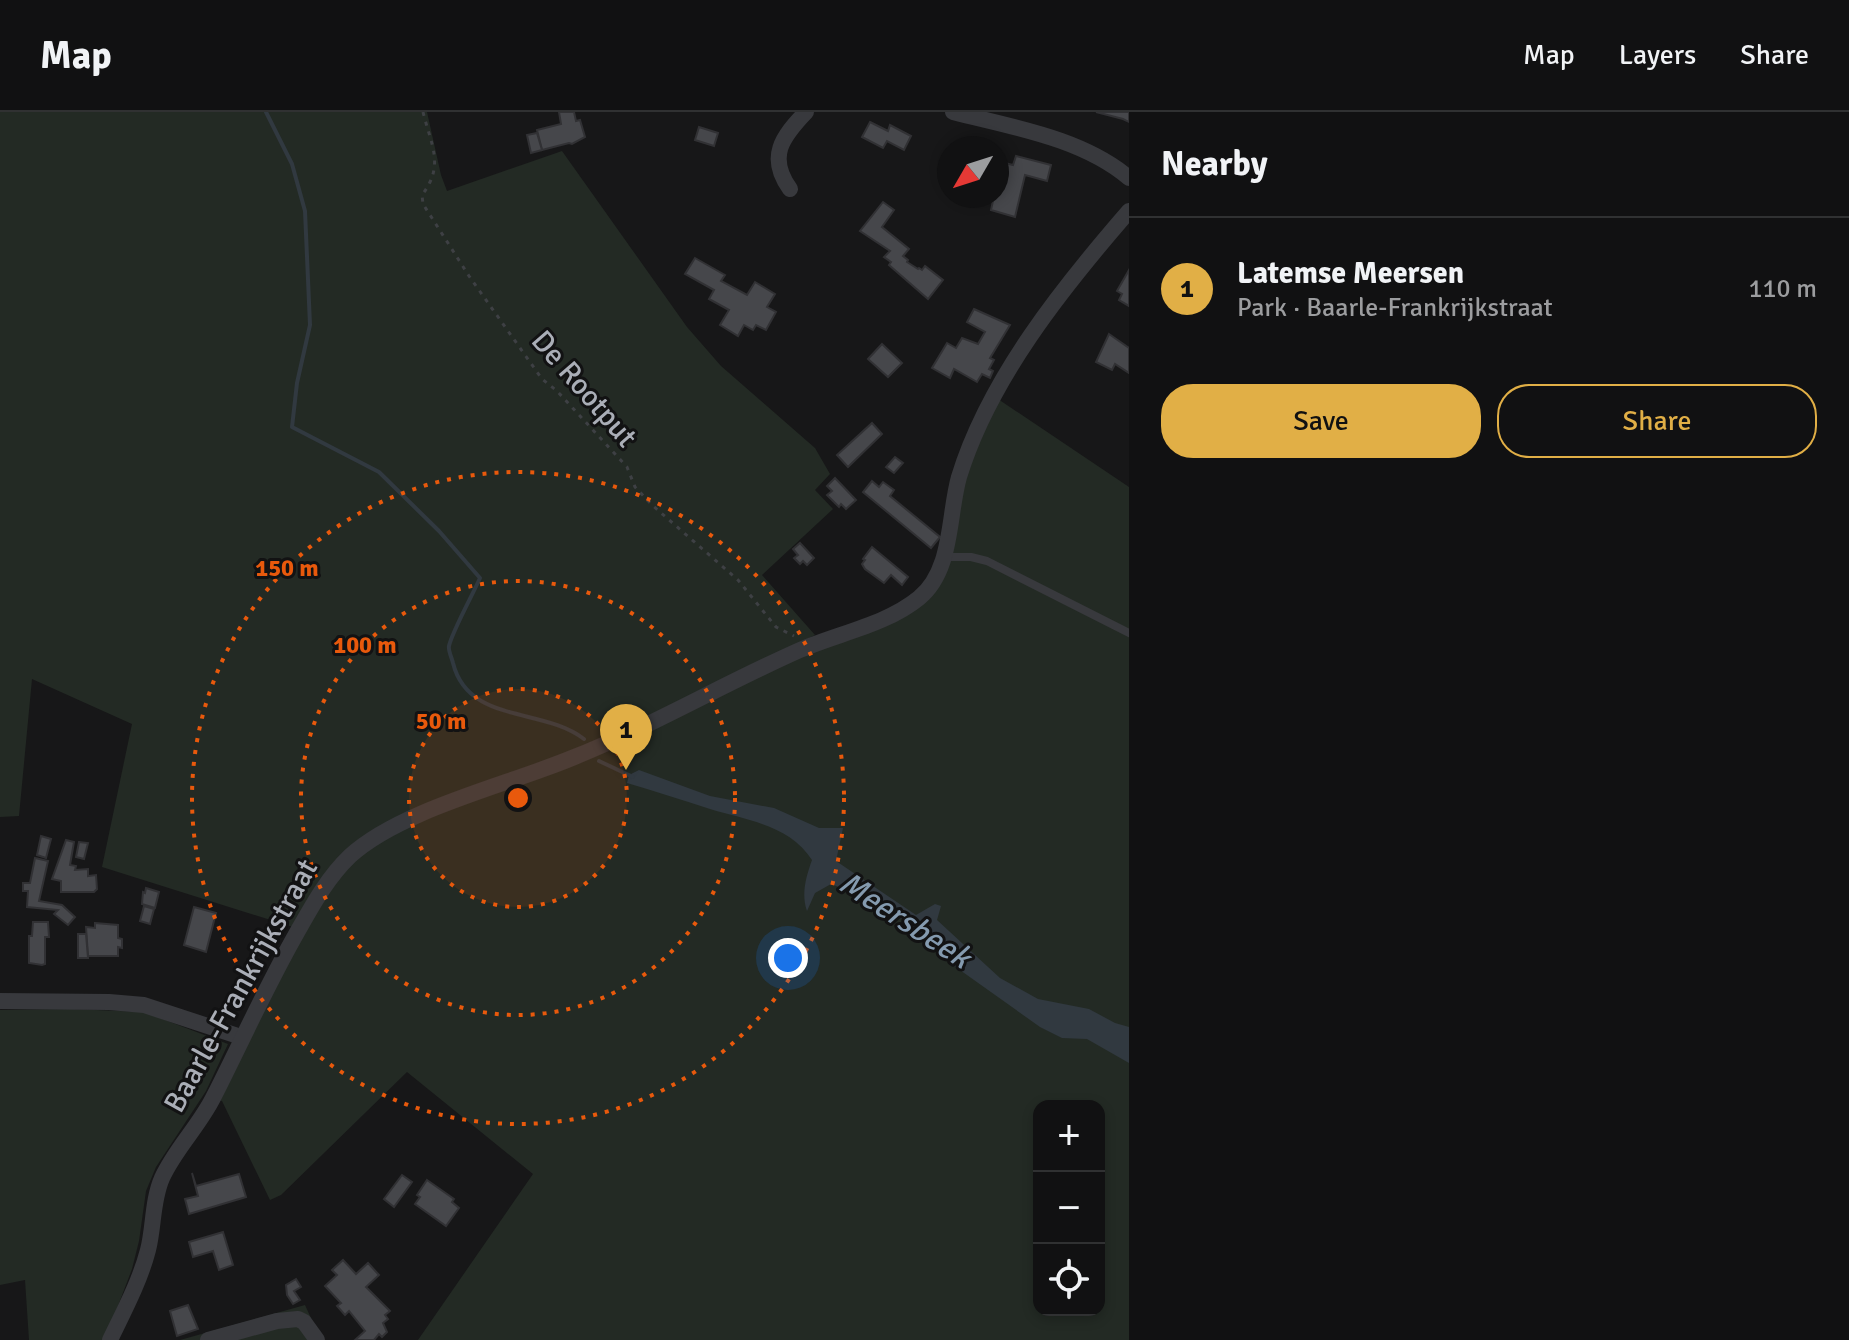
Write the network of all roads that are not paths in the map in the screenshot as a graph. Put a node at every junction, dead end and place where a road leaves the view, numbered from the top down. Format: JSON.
{"nodes":[{"id":1,"x":806,"y":112,"type":"edge"},
{"id":2,"x":953,"y":112,"type":"edge"},
{"id":3,"x":1129,"y":178,"type":"edge"},
{"id":4,"x":790,"y":189,"type":"dead end"},
{"id":5,"x":1129,"y":211,"type":"edge"},
{"id":6,"x":944,"y":557,"type":"junction"},
{"id":7,"x":1129,"y":633,"type":"edge"},
{"id":8,"x":0,"y":1001,"type":"edge"},
{"id":9,"x":241,"y":1037,"type":"junction"},
{"id":10,"x":110,"y":1340,"type":"edge"},
{"id":11,"x":208,"y":1340,"type":"edge"},
{"id":12,"x":317,"y":1340,"type":"edge"}],
"edges":[{"from":1,"to":4,"type":"street"},
{"from":2,"to":3,"type":"street"},
{"from":5,"to":6,"type":"street","name":"Baarle-Frankrijkstraat"},
{"from":6,"to":7,"type":"lane"},
{"from":6,"to":9,"type":"street","name":"Baarle-Frankrijkstraat"},
{"from":8,"to":9,"type":"street"},
{"from":9,"to":10,"type":"street","name":"Baarle-Frankrijkstraat"},
{"from":11,"to":12,"type":"street"}]}
